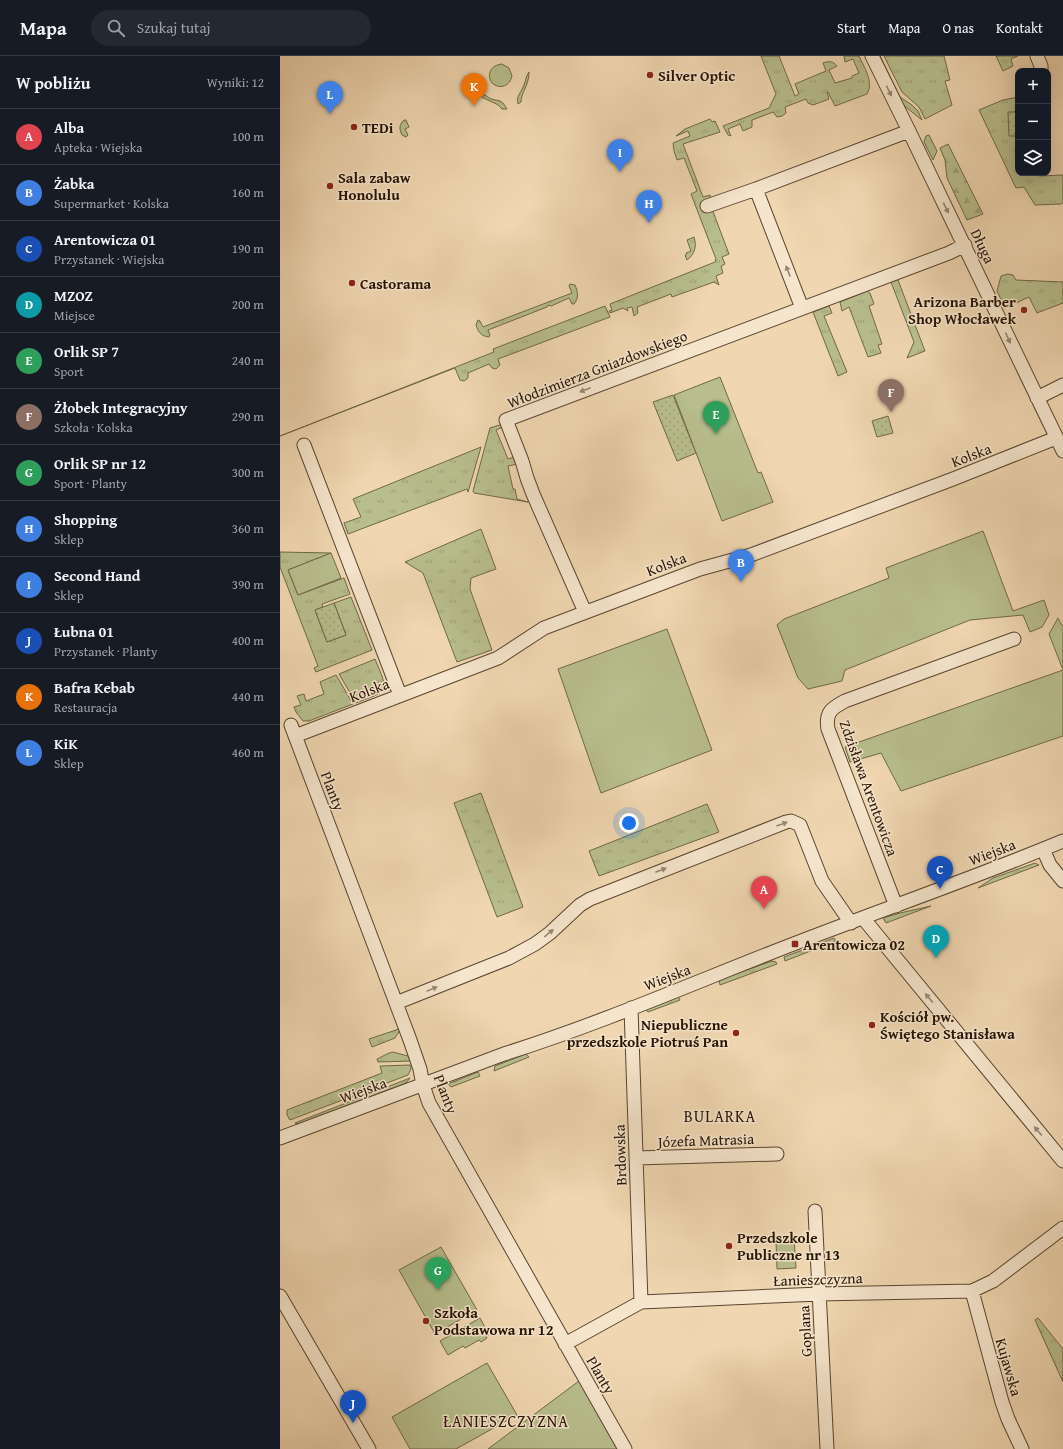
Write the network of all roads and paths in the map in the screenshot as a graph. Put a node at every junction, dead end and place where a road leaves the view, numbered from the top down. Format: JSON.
{"nodes":[{"id":1,"x":872,"y":56,"type":"edge"},
{"id":2,"x":1037,"y":56,"type":"edge"},
{"id":3,"x":1041,"y":68,"type":"edge"},
{"id":4,"x":910,"y":131,"type":"junction"},
{"id":5,"x":756,"y":189,"type":"junction"},
{"id":6,"x":707,"y":206,"type":"dead end"},
{"id":7,"x":965,"y":245,"type":"junction"},
{"id":8,"x":802,"y":308,"type":"junction"},
{"id":9,"x":1063,"y":385,"type":"edge"},
{"id":10,"x":1037,"y":398,"type":"junction"},
{"id":11,"x":1056,"y":438,"type":"junction"},
{"id":12,"x":304,"y":445,"type":"dead end"},
{"id":13,"x":1063,"y":451,"type":"edge"},
{"id":14,"x":585,"y":612,"type":"junction"},
{"id":15,"x":1014,"y":639,"type":"dead end"},
{"id":16,"x":400,"y":695,"type":"junction"},
{"id":17,"x":293,"y":731,"type":"joint"},
{"id":18,"x":1063,"y":841,"type":"edge"},
{"id":19,"x":1043,"y":849,"type":"junction"},
{"id":20,"x":1063,"y":881,"type":"edge"},
{"id":21,"x":896,"y":906,"type":"junction"},
{"id":22,"x":857,"y":921,"type":"junction"},
{"id":23,"x":396,"y":1003,"type":"junction"},
{"id":24,"x":631,"y":1008,"type":"junction"},
{"id":25,"x":423,"y":1085,"type":"junction"},
{"id":26,"x":280,"y":1138,"type":"edge"},
{"id":27,"x":777,"y":1154,"type":"dead end"},
{"id":28,"x":636,"y":1158,"type":"junction"},
{"id":29,"x":1063,"y":1161,"type":"edge"},
{"id":30,"x":815,"y":1211,"type":"dead end"},
{"id":31,"x":1063,"y":1228,"type":"edge"},
{"id":32,"x":972,"y":1291,"type":"junction"},
{"id":33,"x":819,"y":1294,"type":"junction"},
{"id":34,"x":280,"y":1296,"type":"edge"},
{"id":35,"x":641,"y":1302,"type":"junction"},
{"id":36,"x":565,"y":1344,"type":"junction"},
{"id":37,"x":369,"y":1449,"type":"edge"},
{"id":38,"x":625,"y":1449,"type":"edge"},
{"id":39,"x":827,"y":1449,"type":"edge"},
{"id":40,"x":1022,"y":1449,"type":"edge"}],
"edges":[{"from":1,"to":4,"type":"street","name":"Długa","one_way":true},
{"from":2,"to":3,"type":"street"},
{"from":4,"to":5,"type":"street"},
{"from":4,"to":7,"type":"street","name":"Długa","one_way":true},
{"from":5,"to":6,"type":"street"},
{"from":8,"to":5,"type":"street","one_way":true},
{"from":7,"to":8,"type":"street","name":"Włodzimierza Gniazdowskiego"},
{"from":7,"to":10,"type":"street","name":"Długa","one_way":true},
{"from":8,"to":14,"type":"street","name":"Włodzimierza Gniazdowskiego","one_way":true},
{"from":9,"to":10,"type":"street"},
{"from":10,"to":11,"type":"street","name":"Długa"},
{"from":11,"to":13,"type":"street","name":"Długa"},
{"from":11,"to":14,"type":"street","name":"Kolska"},
{"from":12,"to":16,"type":"street"},
{"from":14,"to":16,"type":"street","name":"Kolska"},
{"from":15,"to":21,"type":"street","name":"Zdzisława Arentowicza"},
{"from":16,"to":17,"type":"street","name":"Kolska"},
{"from":17,"to":23,"type":"street","name":"Planty"},
{"from":18,"to":19,"type":"street","name":"Wiejska"},
{"from":19,"to":20,"type":"street"},
{"from":19,"to":21,"type":"street","name":"Wiejska"},
{"from":21,"to":22,"type":"street","name":"Wiejska"},
{"from":23,"to":22,"type":"street","one_way":true},
{"from":22,"to":24,"type":"street","name":"Wiejska"},
{"from":29,"to":22,"type":"street","one_way":true},
{"from":23,"to":25,"type":"street","name":"Planty"},
{"from":24,"to":25,"type":"street","name":"Wiejska"},
{"from":24,"to":28,"type":"street","name":"Brdowska"},
{"from":25,"to":26,"type":"street","name":"Wiejska"},
{"from":25,"to":36,"type":"street","name":"Planty"},
{"from":27,"to":28,"type":"street","name":"Józefa Matrasia"},
{"from":28,"to":35,"type":"street","name":"Brdowska"},
{"from":30,"to":33,"type":"street","name":"Goplana"},
{"from":31,"to":32,"type":"street","name":"Łanieszczyzna"},
{"from":32,"to":33,"type":"street","name":"Łanieszczyzna"},
{"from":32,"to":40,"type":"street","name":"Kujawska"},
{"from":33,"to":35,"type":"street","name":"Łanieszczyzna"},
{"from":33,"to":39,"type":"street","name":"Goplana"},
{"from":34,"to":37,"type":"street"},
{"from":35,"to":36,"type":"street","name":"Łanieszczyzna"},
{"from":36,"to":38,"type":"street","name":"Planty"}]}
